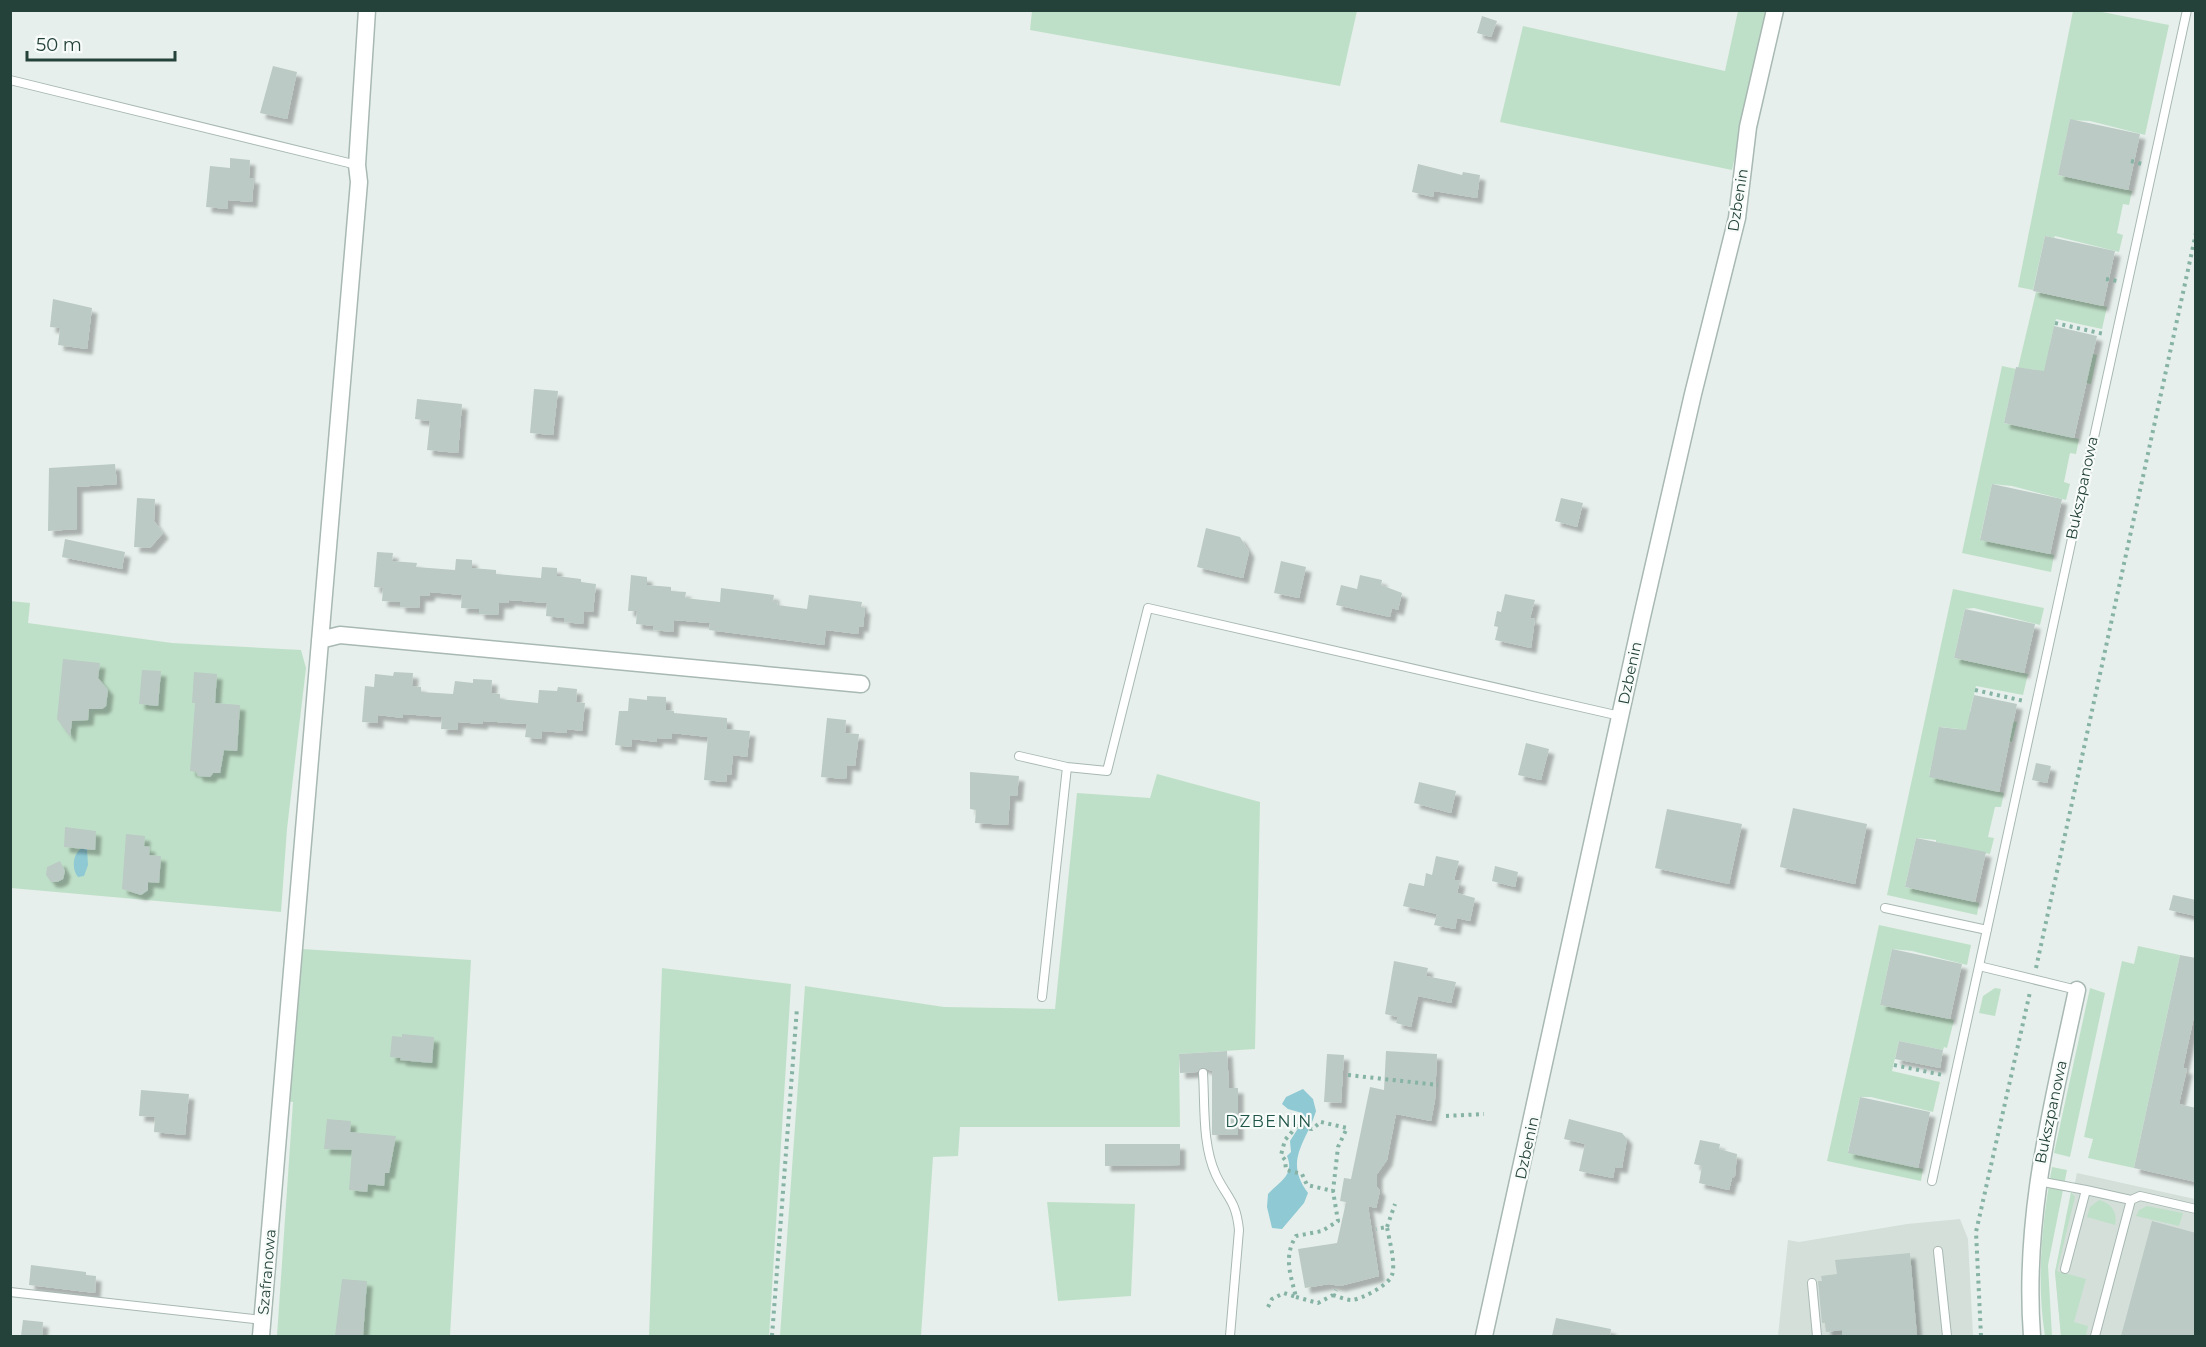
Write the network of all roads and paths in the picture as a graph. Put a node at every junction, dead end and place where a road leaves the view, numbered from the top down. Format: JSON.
{"nodes":[{"id":1,"x":367,"y":10,"type":"edge"},
{"id":2,"x":1775,"y":10,"type":"edge"},
{"id":3,"x":2187,"y":10,"type":"edge"},
{"id":4,"x":10,"y":80,"type":"edge"},
{"id":5,"x":2131,"y":161,"type":"dead end"},
{"id":6,"x":2142,"y":164,"type":"dead end"},
{"id":7,"x":357,"y":165,"type":"junction"},
{"id":8,"x":2196,"y":233,"type":"edge"},
{"id":9,"x":2106,"y":279,"type":"dead end"},
{"id":10,"x":2117,"y":281,"type":"dead end"},
{"id":11,"x":2055,"y":323,"type":"dead end"},
{"id":12,"x":2106,"y":334,"type":"dead end"},
{"id":13,"x":320,"y":640,"type":"junction"},
{"id":14,"x":861,"y":684,"type":"dead end"},
{"id":15,"x":1975,"y":690,"type":"dead end"},
{"id":16,"x":2026,"y":702,"type":"dead end"},
{"id":17,"x":1620,"y":716,"type":"junction"},
{"id":18,"x":1019,"y":756,"type":"dead end"},
{"id":19,"x":1067,"y":767,"type":"junction"},
{"id":20,"x":1885,"y":908,"type":"dead end"},
{"id":21,"x":1987,"y":930,"type":"junction"},
{"id":22,"x":1979,"y":966,"type":"junction"},
{"id":23,"x":2033,"y":980,"type":"junction"},
{"id":24,"x":2077,"y":990,"type":"joint"},
{"id":25,"x":1042,"y":997,"type":"dead end"},
{"id":26,"x":797,"y":1008,"type":"dead end"},
{"id":27,"x":1894,"y":1065,"type":"dead end"},
{"id":28,"x":1203,"y":1073,"type":"dead end"},
{"id":29,"x":1348,"y":1075,"type":"dead end"},
{"id":30,"x":1946,"y":1076,"type":"dead end"},
{"id":31,"x":1438,"y":1085,"type":"dead end"},
{"id":32,"x":1484,"y":1114,"type":"dead end"},
{"id":33,"x":1446,"y":1116,"type":"dead end"},
{"id":34,"x":1932,"y":1181,"type":"dead end"},
{"id":35,"x":2038,"y":1181,"type":"junction"},
{"id":36,"x":2086,"y":1190,"type":"junction"},
{"id":37,"x":1333,"y":1191,"type":"junction"},
{"id":38,"x":2131,"y":1200,"type":"junction"},
{"id":39,"x":1395,"y":1204,"type":"dead end"},
{"id":40,"x":2196,"y":1209,"type":"edge"},
{"id":41,"x":1387,"y":1227,"type":"junction"},
{"id":42,"x":1376,"y":1229,"type":"dead end"},
{"id":43,"x":1938,"y":1251,"type":"dead end"},
{"id":44,"x":2065,"y":1269,"type":"dead end"},
{"id":45,"x":1812,"y":1283,"type":"dead end"},
{"id":46,"x":1336,"y":1290,"type":"dead end"},
{"id":47,"x":10,"y":1292,"type":"edge"},
{"id":48,"x":1333,"y":1295,"type":"junction"},
{"id":49,"x":1296,"y":1298,"type":"junction"},
{"id":50,"x":1268,"y":1307,"type":"dead end"},
{"id":51,"x":262,"y":1328,"type":"edge"},
{"id":52,"x":772,"y":1336,"type":"edge"},
{"id":53,"x":1230,"y":1336,"type":"edge"},
{"id":54,"x":1484,"y":1336,"type":"edge"},
{"id":55,"x":1817,"y":1336,"type":"edge"},
{"id":56,"x":1947,"y":1336,"type":"edge"},
{"id":57,"x":1981,"y":1336,"type":"edge"},
{"id":58,"x":2032,"y":1336,"type":"edge"},
{"id":59,"x":2095,"y":1336,"type":"edge"}],
"edges":[{"from":1,"to":7,"type":"street","name":"Szafranowa"},
{"from":2,"to":17,"type":"street","name":"Dzbenin"},
{"from":3,"to":21,"type":"lane","name":"Bukszpanowa"},
{"from":4,"to":7,"type":"lane"},
{"from":5,"to":6,"type":"path"},
{"from":7,"to":13,"type":"street","name":"Szafranowa"},
{"from":8,"to":23,"type":"path"},
{"from":9,"to":10,"type":"path"},
{"from":11,"to":12,"type":"path"},
{"from":13,"to":14,"type":"street"},
{"from":13,"to":51,"type":"street","name":"Szafranowa"},
{"from":15,"to":16,"type":"path"},
{"from":17,"to":19,"type":"lane"},
{"from":17,"to":54,"type":"street","name":"Dzbenin"},
{"from":18,"to":19,"type":"lane"},
{"from":19,"to":25,"type":"lane"},
{"from":20,"to":21,"type":"lane"},
{"from":21,"to":22,"type":"lane","name":"Bukszpanowa"},
{"from":22,"to":23,"type":"lane","name":"Bukszpanowa"},
{"from":22,"to":34,"type":"lane","name":"Bukszpanowa"},
{"from":23,"to":24,"type":"lane","name":"Bukszpanowa"},
{"from":23,"to":57,"type":"path"},
{"from":24,"to":35,"type":"street","name":"Bukszpanowa"},
{"from":26,"to":52,"type":"path"},
{"from":27,"to":30,"type":"path"},
{"from":28,"to":53,"type":"lane"},
{"from":29,"to":31,"type":"path"},
{"from":32,"to":33,"type":"path"},
{"from":35,"to":36,"type":"lane"},
{"from":35,"to":58,"type":"street","name":"Bukszpanowa"},
{"from":36,"to":38,"type":"lane"},
{"from":36,"to":44,"type":"lane"},
{"from":37,"to":37,"type":"path"},
{"from":37,"to":49,"type":"path"},
{"from":38,"to":40,"type":"lane"},
{"from":38,"to":59,"type":"lane"},
{"from":39,"to":41,"type":"path"},
{"from":41,"to":42,"type":"path"},
{"from":41,"to":48,"type":"path"},
{"from":43,"to":56,"type":"lane"},
{"from":45,"to":55,"type":"lane"},
{"from":46,"to":48,"type":"path"},
{"from":47,"to":51,"type":"lane"},
{"from":48,"to":49,"type":"path"},
{"from":49,"to":50,"type":"path"}]}
